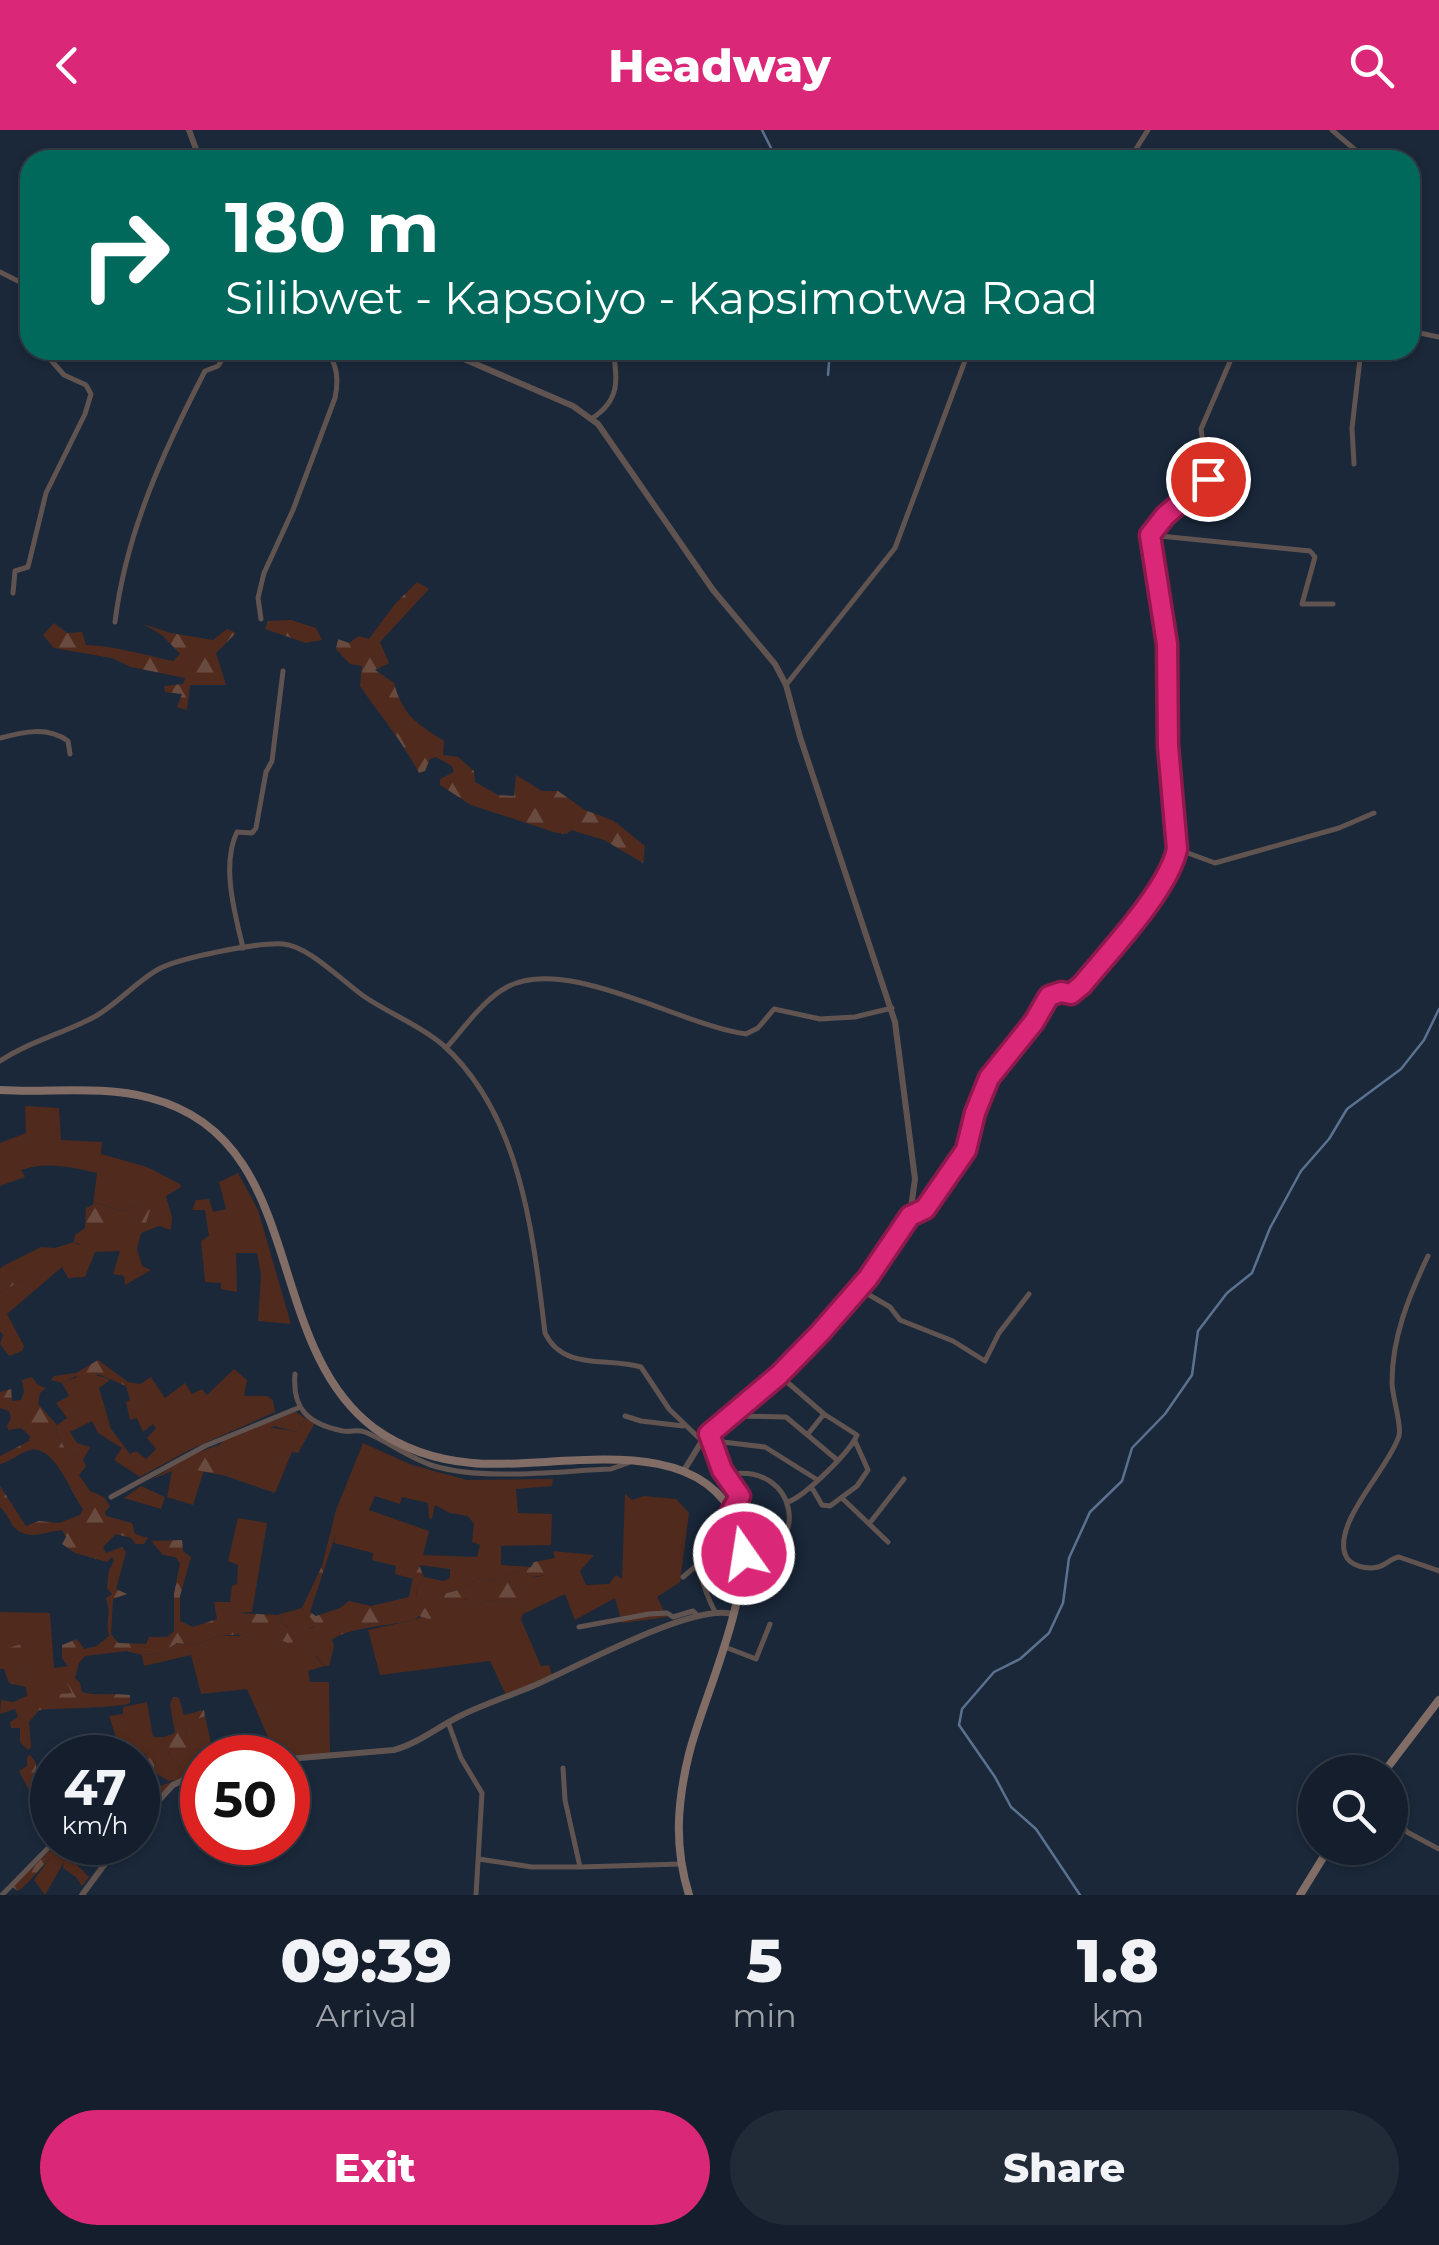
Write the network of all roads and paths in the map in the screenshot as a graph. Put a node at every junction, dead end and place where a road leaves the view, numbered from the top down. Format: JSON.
{"nodes":[{"id":1,"x":1332,"y":130,"type":"edge"},
{"id":2,"x":1355,"y":150,"type":"edge"},
{"id":3,"x":51,"y":360,"type":"edge"},
{"id":4,"x":222,"y":360,"type":"edge"},
{"id":5,"x":333,"y":360,"type":"edge"},
{"id":6,"x":466,"y":360,"type":"edge"},
{"id":7,"x":615,"y":360,"type":"edge"},
{"id":8,"x":964,"y":360,"type":"edge"},
{"id":9,"x":1231,"y":360,"type":"edge"},
{"id":10,"x":1360,"y":360,"type":"edge"},
{"id":11,"x":592,"y":419,"type":"junction"},
{"id":12,"x":1354,"y":464,"type":"dead end"},
{"id":13,"x":1150,"y":535,"type":"junction"},
{"id":14,"x":13,"y":593,"type":"dead end"},
{"id":15,"x":1333,"y":604,"type":"dead end"},
{"id":16,"x":262,"y":619,"type":"dead end"},
{"id":17,"x":115,"y":622,"type":"dead end"},
{"id":18,"x":283,"y":671,"type":"dead end"},
{"id":19,"x":786,"y":685,"type":"junction"},
{"id":20,"x":0,"y":738,"type":"edge"},
{"id":21,"x":70,"y":754,"type":"dead end"},
{"id":22,"x":1374,"y":813,"type":"dead end"},
{"id":23,"x":1177,"y":849,"type":"junction"},
{"id":24,"x":243,"y":948,"type":"junction"},
{"id":25,"x":892,"y":1008,"type":"junction"},
{"id":26,"x":446,"y":1048,"type":"junction"},
{"id":27,"x":0,"y":1062,"type":"edge"},
{"id":28,"x":0,"y":1090,"type":"edge"},
{"id":29,"x":910,"y":1216,"type":"junction"},
{"id":30,"x":1428,"y":1256,"type":"dead end"},
{"id":31,"x":859,"y":1288,"type":"junction"},
{"id":32,"x":1028,"y":1294,"type":"dead end"},
{"id":33,"x":296,"y":1374,"type":"dead end"},
{"id":34,"x":779,"y":1375,"type":"junction"},
{"id":35,"x":298,"y":1408,"type":"junction"},
{"id":36,"x":824,"y":1414,"type":"junction"},
{"id":37,"x":625,"y":1416,"type":"dead end"},
{"id":38,"x":732,"y":1416,"type":"junction"},
{"id":39,"x":366,"y":1420,"type":"junction"},
{"id":40,"x":684,"y":1426,"type":"junction"},
{"id":41,"x":360,"y":1429,"type":"junction"},
{"id":42,"x":808,"y":1434,"type":"junction"},
{"id":43,"x":712,"y":1438,"type":"junction"},
{"id":44,"x":856,"y":1440,"type":"junction"},
{"id":45,"x":702,"y":1441,"type":"junction"},
{"id":46,"x":836,"y":1460,"type":"junction"},
{"id":47,"x":630,"y":1461,"type":"junction"},
{"id":48,"x":682,"y":1472,"type":"junction"},
{"id":49,"x":726,"y":1474,"type":"junction"},
{"id":50,"x":816,"y":1479,"type":"junction"},
{"id":51,"x":904,"y":1479,"type":"dead end"},
{"id":52,"x":812,"y":1488,"type":"junction"},
{"id":53,"x":740,"y":1496,"type":"junction"},
{"id":54,"x":111,"y":1497,"type":"dead end"},
{"id":55,"x":844,"y":1499,"type":"junction"},
{"id":56,"x":788,"y":1502,"type":"junction"},
{"id":57,"x":731,"y":1512,"type":"junction"},
{"id":58,"x":737,"y":1524,"type":"junction"},
{"id":59,"x":868,"y":1524,"type":"junction"},
{"id":60,"x":888,"y":1542,"type":"dead end"},
{"id":61,"x":766,"y":1552,"type":"junction"},
{"id":62,"x":744,"y":1554,"type":"junction"},
{"id":63,"x":697,"y":1564,"type":"junction"},
{"id":64,"x":1439,"y":1571,"type":"edge"},
{"id":65,"x":683,"y":1576,"type":"dead end"},
{"id":66,"x":716,"y":1612,"type":"junction"},
{"id":67,"x":732,"y":1614,"type":"junction"},
{"id":68,"x":698,"y":1616,"type":"junction"},
{"id":69,"x":770,"y":1624,"type":"dead end"},
{"id":70,"x":579,"y":1628,"type":"dead end"},
{"id":71,"x":723,"y":1646,"type":"junction"},
{"id":72,"x":1439,"y":1700,"type":"edge"},
{"id":73,"x":448,"y":1722,"type":"junction"},
{"id":74,"x":1397,"y":1755,"type":"edge"},
{"id":75,"x":310,"y":1757,"type":"edge"},
{"id":76,"x":563,"y":1768,"type":"dead end"},
{"id":77,"x":180,"y":1782,"type":"edge"},
{"id":78,"x":160,"y":1797,"type":"edge"},
{"id":79,"x":1408,"y":1833,"type":"edge"},
{"id":80,"x":1439,"y":1849,"type":"edge"},
{"id":81,"x":480,"y":1859,"type":"junction"},
{"id":82,"x":681,"y":1864,"type":"junction"},
{"id":83,"x":31,"y":1865,"type":"edge"},
{"id":84,"x":105,"y":1865,"type":"edge"},
{"id":85,"x":1319,"y":1865,"type":"edge"},
{"id":86,"x":580,"y":1866,"type":"junction"},
{"id":87,"x":2,"y":1895,"type":"edge"},
{"id":88,"x":82,"y":1895,"type":"edge"},
{"id":89,"x":476,"y":1895,"type":"edge"},
{"id":90,"x":689,"y":1895,"type":"edge"},
{"id":91,"x":1300,"y":1895,"type":"edge"}],
"edges":[{"from":1,"to":2,"type":"street"},
{"from":3,"to":14,"type":"street"},
{"from":4,"to":17,"type":"street"},
{"from":5,"to":16,"type":"street"},
{"from":6,"to":11,"type":"street"},
{"from":7,"to":11,"type":"street"},
{"from":8,"to":19,"type":"street"},
{"from":9,"to":13,"type":"street"},
{"from":10,"to":12,"type":"street"},
{"from":11,"to":19,"type":"street"},
{"from":13,"to":15,"type":"street"},
{"from":13,"to":23,"type":"street"},
{"from":18,"to":24,"type":"street"},
{"from":19,"to":25,"type":"street"},
{"from":20,"to":21,"type":"street"},
{"from":22,"to":23,"type":"street"},
{"from":23,"to":29,"type":"street"},
{"from":24,"to":26,"type":"street"},
{"from":24,"to":27,"type":"street"},
{"from":25,"to":26,"type":"street"},
{"from":25,"to":29,"type":"street"},
{"from":26,"to":40,"type":"street"},
{"from":28,"to":39,"type":"main road"},
{"from":29,"to":31,"type":"street"},
{"from":30,"to":64,"type":"street"},
{"from":31,"to":32,"type":"street"},
{"from":31,"to":34,"type":"street"},
{"from":33,"to":35,"type":"street"},
{"from":34,"to":36,"type":"street"},
{"from":34,"to":38,"type":"street"},
{"from":35,"to":41,"type":"street"},
{"from":35,"to":54,"type":"street"},
{"from":36,"to":42,"type":"street"},
{"from":36,"to":44,"type":"street"},
{"from":37,"to":40,"type":"street"},
{"from":38,"to":42,"type":"street"},
{"from":38,"to":43,"type":"street"},
{"from":39,"to":41,"type":"street"},
{"from":39,"to":47,"type":"main road"},
{"from":40,"to":45,"type":"street"},
{"from":41,"to":47,"type":"street"},
{"from":42,"to":46,"type":"street"},
{"from":43,"to":45,"type":"street"},
{"from":43,"to":49,"type":"street"},
{"from":43,"to":50,"type":"street"},
{"from":44,"to":46,"type":"street"},
{"from":44,"to":55,"type":"street"},
{"from":45,"to":48,"type":"street"},
{"from":46,"to":50,"type":"street"},
{"from":47,"to":48,"type":"main road"},
{"from":48,"to":57,"type":"main road"},
{"from":49,"to":53,"type":"street"},
{"from":49,"to":56,"type":"street"},
{"from":50,"to":52,"type":"street"},
{"from":51,"to":59,"type":"street"},
{"from":52,"to":55,"type":"street"},
{"from":52,"to":56,"type":"street"},
{"from":53,"to":57,"type":"street"},
{"from":53,"to":61,"type":"street"},
{"from":55,"to":59,"type":"street"},
{"from":56,"to":61,"type":"street"},
{"from":57,"to":58,"type":"main road"},
{"from":58,"to":62,"type":"main road"},
{"from":58,"to":63,"type":"street"},
{"from":59,"to":60,"type":"street"},
{"from":61,"to":62,"type":"street"},
{"from":62,"to":67,"type":"main road"},
{"from":63,"to":65,"type":"street"},
{"from":63,"to":66,"type":"street"},
{"from":66,"to":67,"type":"street"},
{"from":66,"to":68,"type":"street"},
{"from":67,"to":71,"type":"main road"},
{"from":68,"to":70,"type":"street"},
{"from":68,"to":73,"type":"street"},
{"from":69,"to":71,"type":"street"},
{"from":71,"to":82,"type":"main road"},
{"from":72,"to":74,"type":"main road"},
{"from":73,"to":75,"type":"street"},
{"from":73,"to":81,"type":"street"},
{"from":76,"to":86,"type":"street"},
{"from":77,"to":78,"type":"street"},
{"from":79,"to":80,"type":"street"},
{"from":81,"to":86,"type":"street"},
{"from":81,"to":89,"type":"street"},
{"from":82,"to":86,"type":"street"},
{"from":82,"to":90,"type":"main road"},
{"from":83,"to":87,"type":"street"},
{"from":84,"to":88,"type":"street"},
{"from":85,"to":91,"type":"main road"}]}
